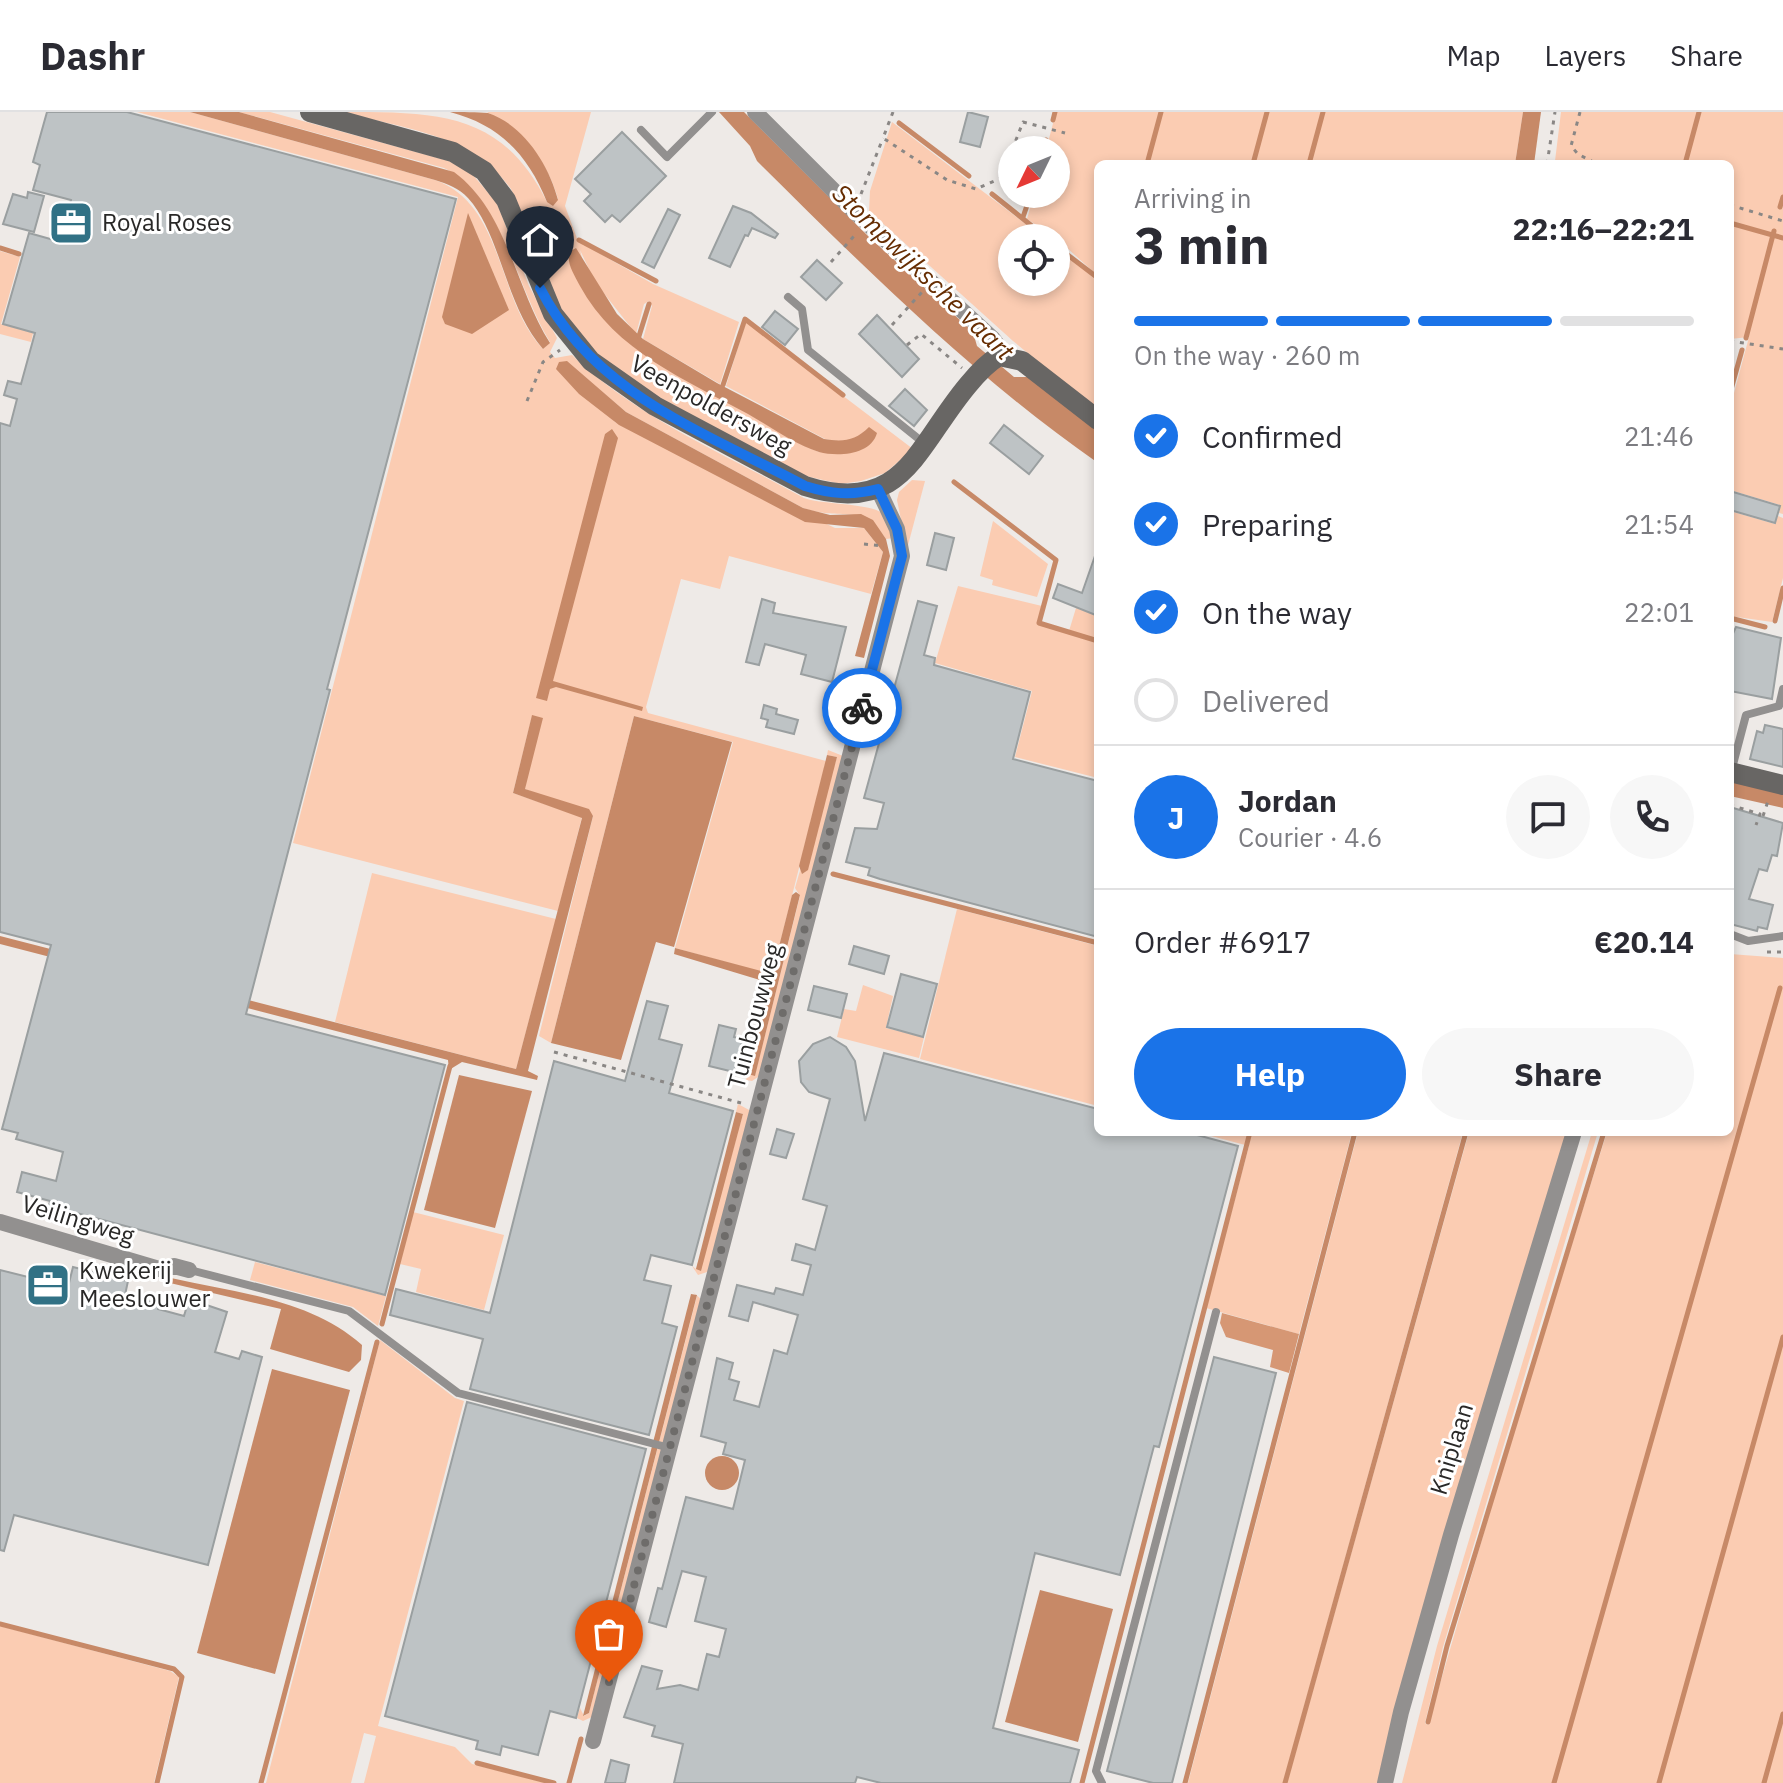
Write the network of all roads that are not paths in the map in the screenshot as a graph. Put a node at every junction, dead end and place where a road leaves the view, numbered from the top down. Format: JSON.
{"nodes":[{"id":1,"x":310,"y":112,"type":"edge"},
{"id":2,"x":755,"y":112,"type":"edge"},
{"id":3,"x":711,"y":113,"type":"edge"},
{"id":4,"x":641,"y":130,"type":"dead end"},
{"id":5,"x":788,"y":297,"type":"dead end"},
{"id":6,"x":1000,"y":356,"type":"junction"},
{"id":7,"x":1094,"y":417,"type":"edge"},
{"id":8,"x":926,"y":445,"type":"junction"},
{"id":9,"x":878,"y":489,"type":"junction"},
{"id":10,"x":1783,"y":689,"type":"edge"},
{"id":11,"x":1734,"y":758,"type":"edge"},
{"id":12,"x":1734,"y":773,"type":"edge"},
{"id":13,"x":1783,"y":785,"type":"edge"},
{"id":14,"x":1734,"y":936,"type":"edge"},
{"id":15,"x":1783,"y":936,"type":"edge"},
{"id":16,"x":1573,"y":1136,"type":"edge"},
{"id":17,"x":0,"y":1222,"type":"edge"},
{"id":18,"x":189,"y":1270,"type":"joint"},
{"id":19,"x":1216,"y":1312,"type":"dead end"},
{"id":20,"x":665,"y":1446,"type":"junction"},
{"id":21,"x":593,"y":1741,"type":"dead end"},
{"id":22,"x":1102,"y":1783,"type":"edge"},
{"id":23,"x":1385,"y":1783,"type":"edge"}],
"edges":[{"from":1,"to":9,"type":"street","name":"Veenpoldersweg"},
{"from":2,"to":6,"type":"street"},
{"from":3,"to":4,"type":"lane"},
{"from":5,"to":8,"type":"lane"},
{"from":6,"to":7,"type":"street"},
{"from":6,"to":8,"type":"street"},
{"from":8,"to":9,"type":"street"},
{"from":9,"to":20,"type":"street","name":"Tuinbouwweg"},
{"from":10,"to":11,"type":"lane"},
{"from":12,"to":13,"type":"street"},
{"from":14,"to":15,"type":"lane"},
{"from":16,"to":23,"type":"street","name":"Kniplaan"},
{"from":17,"to":18,"type":"street","name":"Veilingweg"},
{"from":18,"to":20,"type":"lane"},
{"from":19,"to":22,"type":"lane"},
{"from":20,"to":21,"type":"street","name":"Tuinbouwweg"}]}
